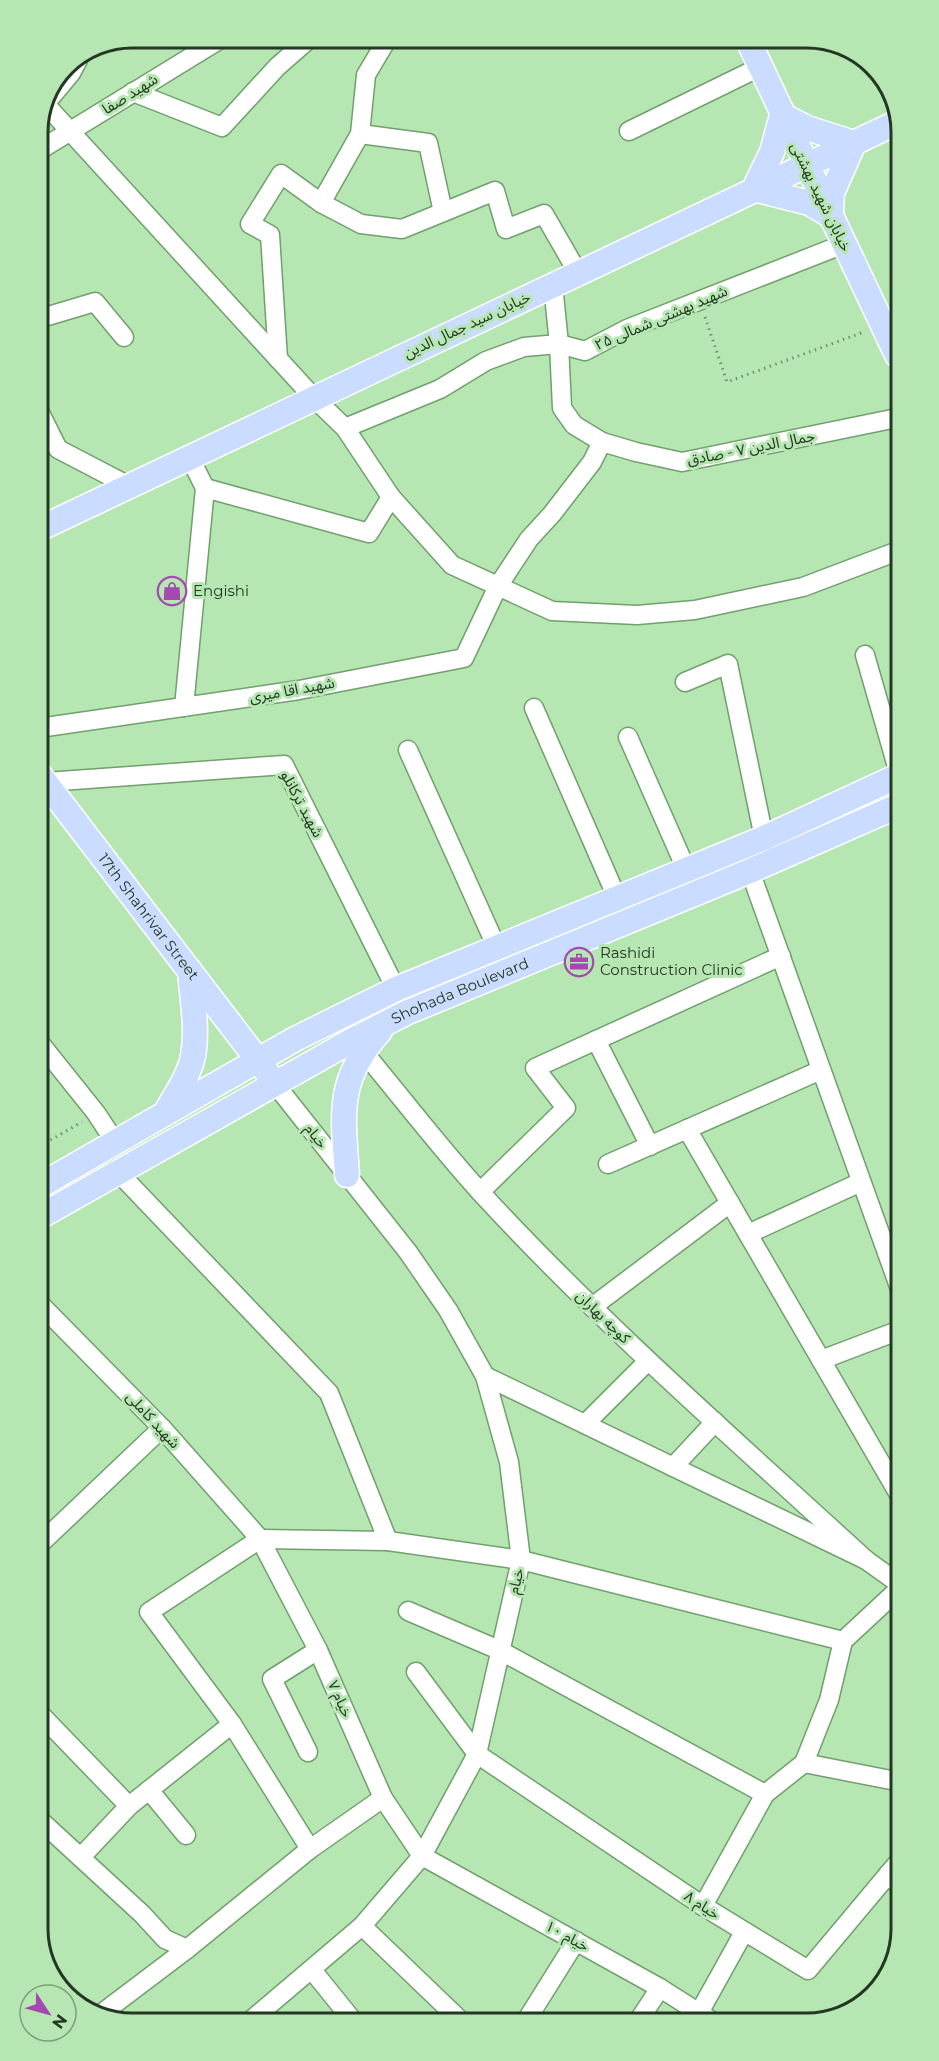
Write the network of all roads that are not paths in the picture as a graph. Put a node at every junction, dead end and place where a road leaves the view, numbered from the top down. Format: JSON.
{"nodes":[{"id":1,"x":206,"y":48,"type":"edge"},
{"id":2,"x":299,"y":48,"type":"edge"},
{"id":3,"x":382,"y":48,"type":"edge"},
{"id":4,"x":751,"y":48,"type":"edge"},
{"id":5,"x":760,"y":67,"type":"junction"},
{"id":6,"x":134,"y":92,"type":"junction"},
{"id":7,"x":51,"y":110,"type":"edge"},
{"id":8,"x":782,"y":115,"type":"junction"},
{"id":9,"x":890,"y":126,"type":"edge"},
{"id":10,"x":69,"y":131,"type":"junction"},
{"id":11,"x":629,"y":131,"type":"dead end"},
{"id":12,"x":360,"y":134,"type":"junction"},
{"id":13,"x":854,"y":143,"type":"junction"},
{"id":14,"x":48,"y":145,"type":"edge"},
{"id":15,"x":807,"y":164,"type":"junction"},
{"id":16,"x":754,"y":189,"type":"junction"},
{"id":17,"x":321,"y":203,"type":"junction"},
{"id":18,"x":443,"y":212,"type":"junction"},
{"id":19,"x":831,"y":216,"type":"junction"},
{"id":20,"x":844,"y":244,"type":"junction"},
{"id":21,"x":578,"y":273,"type":"junction"},
{"id":22,"x":553,"y":285,"type":"junction"},
{"id":23,"x":48,"y":316,"type":"edge"},
{"id":24,"x":891,"y":336,"type":"edge"},
{"id":25,"x":124,"y":337,"type":"dead end"},
{"id":26,"x":559,"y":344,"type":"junction"},
{"id":27,"x":278,"y":359,"type":"junction"},
{"id":28,"x":314,"y":398,"type":"junction"},
{"id":29,"x":891,"y":419,"type":"edge"},
{"id":30,"x":345,"y":428,"type":"junction"},
{"id":31,"x":48,"y":429,"type":"edge"},
{"id":32,"x":602,"y":442,"type":"junction"},
{"id":33,"x":190,"y":458,"type":"junction"},
{"id":34,"x":129,"y":486,"type":"junction"},
{"id":35,"x":205,"y":488,"type":"junction"},
{"id":36,"x":391,"y":497,"type":"junction"},
{"id":37,"x":48,"y":525,"type":"edge"},
{"id":38,"x":891,"y":554,"type":"edge"},
{"id":39,"x":498,"y":586,"type":"junction"},
{"id":40,"x":865,"y":655,"type":"dead end"},
{"id":41,"x":685,"y":682,"type":"dead end"},
{"id":42,"x":184,"y":707,"type":"junction"},
{"id":43,"x":534,"y":708,"type":"dead end"},
{"id":44,"x":48,"y":727,"type":"edge"},
{"id":45,"x":628,"y":737,"type":"dead end"},
{"id":46,"x":891,"y":746,"type":"edge"},
{"id":47,"x":408,"y":750,"type":"dead end"},
{"id":48,"x":48,"y":778,"type":"edge"},
{"id":49,"x":891,"y":779,"type":"edge"},
{"id":50,"x":48,"y":785,"type":"edge"},
{"id":51,"x":891,"y":809,"type":"edge"},
{"id":52,"x":764,"y":838,"type":"junction"},
{"id":53,"x":687,"y":871,"type":"junction"},
{"id":54,"x":750,"y":871,"type":"junction"},
{"id":55,"x":618,"y":900,"type":"junction"},
{"id":56,"x":497,"y":948,"type":"junction"},
{"id":57,"x":781,"y":956,"type":"junction"},
{"id":58,"x":190,"y":971,"type":"junction"},
{"id":59,"x":396,"y":989,"type":"junction"},
{"id":60,"x":357,"y":1009,"type":"junction"},
{"id":61,"x":596,"y":1040,"type":"junction"},
{"id":62,"x":364,"y":1042,"type":"junction"},
{"id":63,"x":48,"y":1052,"type":"edge"},
{"id":64,"x":259,"y":1059,"type":"junction"},
{"id":65,"x":821,"y":1070,"type":"junction"},
{"id":66,"x":275,"y":1084,"type":"junction"},
{"id":67,"x":192,"y":1097,"type":"junction"},
{"id":68,"x":165,"y":1113,"type":"junction"},
{"id":69,"x":206,"y":1123,"type":"junction"},
{"id":70,"x":687,"y":1129,"type":"junction"},
{"id":71,"x":116,"y":1142,"type":"junction"},
{"id":72,"x":650,"y":1146,"type":"junction"},
{"id":73,"x":608,"y":1164,"type":"dead end"},
{"id":74,"x":117,"y":1171,"type":"junction"},
{"id":75,"x":347,"y":1174,"type":"junction"},
{"id":76,"x":48,"y":1180,"type":"edge"},
{"id":77,"x":861,"y":1182,"type":"junction"},
{"id":78,"x":480,"y":1192,"type":"junction"},
{"id":79,"x":730,"y":1203,"type":"junction"},
{"id":80,"x":48,"y":1212,"type":"edge"},
{"id":81,"x":748,"y":1234,"type":"junction"},
{"id":82,"x":891,"y":1264,"type":"edge"},
{"id":83,"x":592,"y":1307,"type":"junction"},
{"id":84,"x":48,"y":1312,"type":"edge"},
{"id":85,"x":891,"y":1333,"type":"edge"},
{"id":86,"x":822,"y":1360,"type":"junction"},
{"id":87,"x":648,"y":1361,"type":"junction"},
{"id":88,"x":484,"y":1376,"type":"junction"},
{"id":89,"x":715,"y":1422,"type":"junction"},
{"id":90,"x":585,"y":1424,"type":"junction"},
{"id":91,"x":162,"y":1428,"type":"junction"},
{"id":92,"x":673,"y":1467,"type":"junction"},
{"id":93,"x":891,"y":1480,"type":"edge"},
{"id":94,"x":48,"y":1536,"type":"edge"},
{"id":95,"x":260,"y":1539,"type":"junction"},
{"id":96,"x":388,"y":1541,"type":"junction"},
{"id":97,"x":521,"y":1560,"type":"junction"},
{"id":98,"x":866,"y":1560,"type":"junction"},
{"id":99,"x":891,"y":1579,"type":"edge"},
{"id":100,"x":891,"y":1595,"type":"edge"},
{"id":101,"x":408,"y":1611,"type":"dead end"},
{"id":102,"x":843,"y":1641,"type":"junction"},
{"id":103,"x":318,"y":1650,"type":"junction"},
{"id":104,"x":499,"y":1650,"type":"junction"},
{"id":105,"x":416,"y":1672,"type":"dead end"},
{"id":106,"x":48,"y":1722,"type":"edge"},
{"id":107,"x":232,"y":1724,"type":"junction"},
{"id":108,"x":308,"y":1752,"type":"dead end"},
{"id":109,"x":477,"y":1754,"type":"junction"},
{"id":110,"x":804,"y":1763,"type":"junction"},
{"id":111,"x":891,"y":1780,"type":"edge"},
{"id":112,"x":149,"y":1790,"type":"junction"},
{"id":113,"x":765,"y":1794,"type":"junction"},
{"id":114,"x":383,"y":1798,"type":"junction"},
{"id":115,"x":129,"y":1806,"type":"junction"},
{"id":116,"x":48,"y":1827,"type":"edge"},
{"id":117,"x":186,"y":1835,"type":"dead end"},
{"id":118,"x":310,"y":1849,"type":"junction"},
{"id":119,"x":422,"y":1856,"type":"junction"},
{"id":120,"x":81,"y":1857,"type":"junction"},
{"id":121,"x":891,"y":1871,"type":"edge"},
{"id":122,"x":888,"y":1874,"type":"junction"},
{"id":123,"x":891,"y":1877,"type":"edge"},
{"id":124,"x":704,"y":1906,"type":"junction"},
{"id":125,"x":362,"y":1926,"type":"junction"},
{"id":126,"x":744,"y":1932,"type":"junction"},
{"id":127,"x":576,"y":1941,"type":"junction"},
{"id":128,"x":187,"y":1949,"type":"junction"},
{"id":129,"x":312,"y":1970,"type":"junction"},
{"id":130,"x":660,"y":1988,"type":"junction"},
{"id":131,"x":107,"y":2009,"type":"edge"},
{"id":132,"x":260,"y":2013,"type":"edge"},
{"id":133,"x":347,"y":2013,"type":"edge"},
{"id":134,"x":442,"y":2013,"type":"edge"},
{"id":135,"x":530,"y":2013,"type":"edge"},
{"id":136,"x":644,"y":2013,"type":"edge"},
{"id":137,"x":699,"y":2013,"type":"edge"},
{"id":138,"x":705,"y":2013,"type":"edge"}],
"edges":[{"from":1,"to":6,"type":"street","name":"شهید صفا"},
{"from":2,"to":6,"type":"street"},
{"from":3,"to":12,"type":"street"},
{"from":4,"to":5,"type":"main road","name":"خیابان شهید بهشتی"},
{"from":5,"to":8,"type":"main road","name":"خیابان شهید بهشتی"},
{"from":5,"to":11,"type":"street"},
{"from":6,"to":10,"type":"street","name":"شهید صفا"},
{"from":7,"to":10,"type":"street"},
{"from":8,"to":13,"type":"main road"},
{"from":8,"to":15,"type":"main road","name":"خیابان شهید بهشتی"},
{"from":8,"to":16,"type":"main road"},
{"from":9,"to":13,"type":"main road","name":"خیابان سید جمال الدین"},
{"from":10,"to":14,"type":"street","name":"شهید صفا"},
{"from":10,"to":27,"type":"street"},
{"from":12,"to":17,"type":"street"},
{"from":12,"to":18,"type":"street"},
{"from":13,"to":15,"type":"main road","name":"خیابان سید جمال الدین"},
{"from":13,"to":19,"type":"main road"},
{"from":15,"to":16,"type":"main road","name":"خیابان سید جمال الدین"},
{"from":15,"to":19,"type":"main road","name":"خیابان شهید بهشتی"},
{"from":16,"to":19,"type":"main road"},
{"from":16,"to":21,"type":"main road","name":"خیابان سید جمال الدین"},
{"from":17,"to":18,"type":"street"},
{"from":17,"to":27,"type":"street"},
{"from":18,"to":21,"type":"street"},
{"from":19,"to":20,"type":"main road","name":"خیابان شهید بهشتی"},
{"from":20,"to":24,"type":"main road","name":"خیابان شهید بهشتی"},
{"from":20,"to":26,"type":"street","name":"۲۵ شهید بهشتی شمالی"},
{"from":21,"to":22,"type":"main road","name":"خیابان سید جمال الدین"},
{"from":22,"to":26,"type":"street","name":"جمال الدین ۷ - صادق"},
{"from":22,"to":28,"type":"main road","name":"خیابان سید جمال الدین"},
{"from":23,"to":25,"type":"street"},
{"from":26,"to":30,"type":"street","name":"۲۵ شهید بهشتی شمالی"},
{"from":26,"to":32,"type":"street","name":"جمال الدین ۷ - صادق"},
{"from":27,"to":28,"type":"street"},
{"from":28,"to":30,"type":"street"},
{"from":28,"to":33,"type":"main road","name":"خیابان سید جمال الدین"},
{"from":29,"to":32,"type":"street","name":"جمال الدین ۷ - صادق"},
{"from":30,"to":36,"type":"street"},
{"from":31,"to":34,"type":"street"},
{"from":32,"to":39,"type":"street"},
{"from":33,"to":34,"type":"main road","name":"خیابان سید جمال الدین"},
{"from":33,"to":35,"type":"street"},
{"from":34,"to":37,"type":"main road","name":"خیابان سید جمال الدین"},
{"from":35,"to":36,"type":"street"},
{"from":35,"to":42,"type":"street"},
{"from":36,"to":39,"type":"street"},
{"from":38,"to":39,"type":"street"},
{"from":39,"to":42,"type":"street","name":"شهید اقا میری"},
{"from":40,"to":46,"type":"street"},
{"from":41,"to":52,"type":"street"},
{"from":42,"to":44,"type":"street","name":"شهید اقا میری"},
{"from":43,"to":55,"type":"street"},
{"from":45,"to":53,"type":"street"},
{"from":47,"to":56,"type":"street"},
{"from":48,"to":59,"type":"street","name":"شهید ترکانلو"},
{"from":49,"to":52,"type":"main road","name":"Shohada Boulevard"},
{"from":50,"to":58,"type":"main road","name":"17th Shahrivar Street"},
{"from":51,"to":54,"type":"main road","name":"Shohada Boulevard"},
{"from":52,"to":53,"type":"main road","name":"Shohada Boulevard"},
{"from":53,"to":55,"type":"main road","name":"Shohada Boulevard"},
{"from":54,"to":57,"type":"street"},
{"from":54,"to":62,"type":"main road","name":"Shohada Boulevard"},
{"from":55,"to":56,"type":"main road","name":"Shohada Boulevard"},
{"from":56,"to":59,"type":"main road","name":"Shohada Boulevard"},
{"from":57,"to":61,"type":"street"},
{"from":57,"to":65,"type":"street"},
{"from":58,"to":64,"type":"main road","name":"17th Shahrivar Street"},
{"from":58,"to":68,"type":"main road"},
{"from":59,"to":60,"type":"main road","name":"Shohada Boulevard"},
{"from":60,"to":62,"type":"main road"},
{"from":60,"to":64,"type":"main road","name":"Shohada Boulevard"},
{"from":61,"to":72,"type":"street"},
{"from":61,"to":78,"type":"street"},
{"from":62,"to":66,"type":"main road","name":"Shohada Boulevard"},
{"from":62,"to":75,"type":"main road"},
{"from":62,"to":78,"type":"street","name":"کوچه بهاران"},
{"from":63,"to":71,"type":"street"},
{"from":64,"to":66,"type":"main road","name":"17th Shahrivar Street"},
{"from":64,"to":67,"type":"main road","name":"Shohada Boulevard"},
{"from":65,"to":70,"type":"street"},
{"from":65,"to":77,"type":"street"},
{"from":66,"to":69,"type":"main road","name":"Shohada Boulevard"},
{"from":66,"to":75,"type":"street","name":"خیام"},
{"from":67,"to":68,"type":"main road","name":"Shohada Boulevard"},
{"from":67,"to":69,"type":"main road"},
{"from":68,"to":71,"type":"main road","name":"Shohada Boulevard"},
{"from":69,"to":74,"type":"main road","name":"Shohada Boulevard"},
{"from":70,"to":72,"type":"street"},
{"from":70,"to":79,"type":"street"},
{"from":71,"to":76,"type":"main road","name":"Shohada Boulevard"},
{"from":72,"to":73,"type":"street"},
{"from":74,"to":80,"type":"main road","name":"Shohada Boulevard"},
{"from":74,"to":96,"type":"street"},
{"from":75,"to":88,"type":"street","name":"خیام"},
{"from":77,"to":81,"type":"street"},
{"from":77,"to":82,"type":"street"},
{"from":78,"to":83,"type":"street","name":"کوچه بهاران"},
{"from":79,"to":81,"type":"street"},
{"from":79,"to":83,"type":"street"},
{"from":81,"to":86,"type":"street"},
{"from":83,"to":87,"type":"street","name":"کوچه بهاران"},
{"from":84,"to":91,"type":"street","name":"شهید کاملی"},
{"from":85,"to":86,"type":"street"},
{"from":86,"to":93,"type":"street"},
{"from":87,"to":89,"type":"street","name":"کوچه بهاران"},
{"from":87,"to":90,"type":"street"},
{"from":88,"to":90,"type":"street"},
{"from":88,"to":97,"type":"street","name":"خیام"},
{"from":89,"to":92,"type":"street"},
{"from":89,"to":98,"type":"street","name":"کوچه بهاران"},
{"from":90,"to":92,"type":"street"},
{"from":91,"to":94,"type":"street"},
{"from":91,"to":95,"type":"street","name":"شهید کاملی"},
{"from":92,"to":98,"type":"street"},
{"from":95,"to":96,"type":"street"},
{"from":95,"to":103,"type":"street","name":"خیام ۷"},
{"from":95,"to":107,"type":"street"},
{"from":96,"to":97,"type":"street"},
{"from":97,"to":102,"type":"street"},
{"from":97,"to":104,"type":"street","name":"خیام"},
{"from":98,"to":99,"type":"street"},
{"from":100,"to":102,"type":"street"},
{"from":101,"to":104,"type":"street"},
{"from":102,"to":110,"type":"street"},
{"from":103,"to":108,"type":"street"},
{"from":103,"to":114,"type":"street","name":"خیام ۷"},
{"from":104,"to":109,"type":"street","name":"خیام"},
{"from":104,"to":113,"type":"street"},
{"from":105,"to":109,"type":"street","name":"خیام ۸"},
{"from":106,"to":115,"type":"street"},
{"from":107,"to":112,"type":"street"},
{"from":107,"to":118,"type":"street"},
{"from":109,"to":119,"type":"street","name":"خیام"},
{"from":109,"to":124,"type":"street","name":"خیام ۸"},
{"from":110,"to":111,"type":"street"},
{"from":110,"to":113,"type":"street"},
{"from":112,"to":115,"type":"street"},
{"from":112,"to":117,"type":"street"},
{"from":113,"to":124,"type":"street"},
{"from":114,"to":118,"type":"street"},
{"from":114,"to":119,"type":"street","name":"خیام ۷"},
{"from":115,"to":120,"type":"street"},
{"from":116,"to":120,"type":"street"},
{"from":118,"to":128,"type":"street"},
{"from":119,"to":125,"type":"street","name":"خیام"},
{"from":119,"to":127,"type":"street","name":"خیام ۱۰"},
{"from":120,"to":128,"type":"street"},
{"from":121,"to":122,"type":"street","name":"خیام ۸"},
{"from":122,"to":123,"type":"street"},
{"from":122,"to":126,"type":"street","name":"خیام ۸"},
{"from":124,"to":126,"type":"street","name":"خیام ۸"},
{"from":125,"to":129,"type":"street","name":"خیام"},
{"from":125,"to":134,"type":"street"},
{"from":126,"to":138,"type":"street"},
{"from":127,"to":130,"type":"street","name":"خیام ۱۰"},
{"from":127,"to":135,"type":"street"},
{"from":128,"to":131,"type":"street"},
{"from":129,"to":132,"type":"street","name":"خیام"},
{"from":129,"to":133,"type":"street"},
{"from":130,"to":136,"type":"street"},
{"from":130,"to":137,"type":"street","name":"خیام ۱۰"}]}
